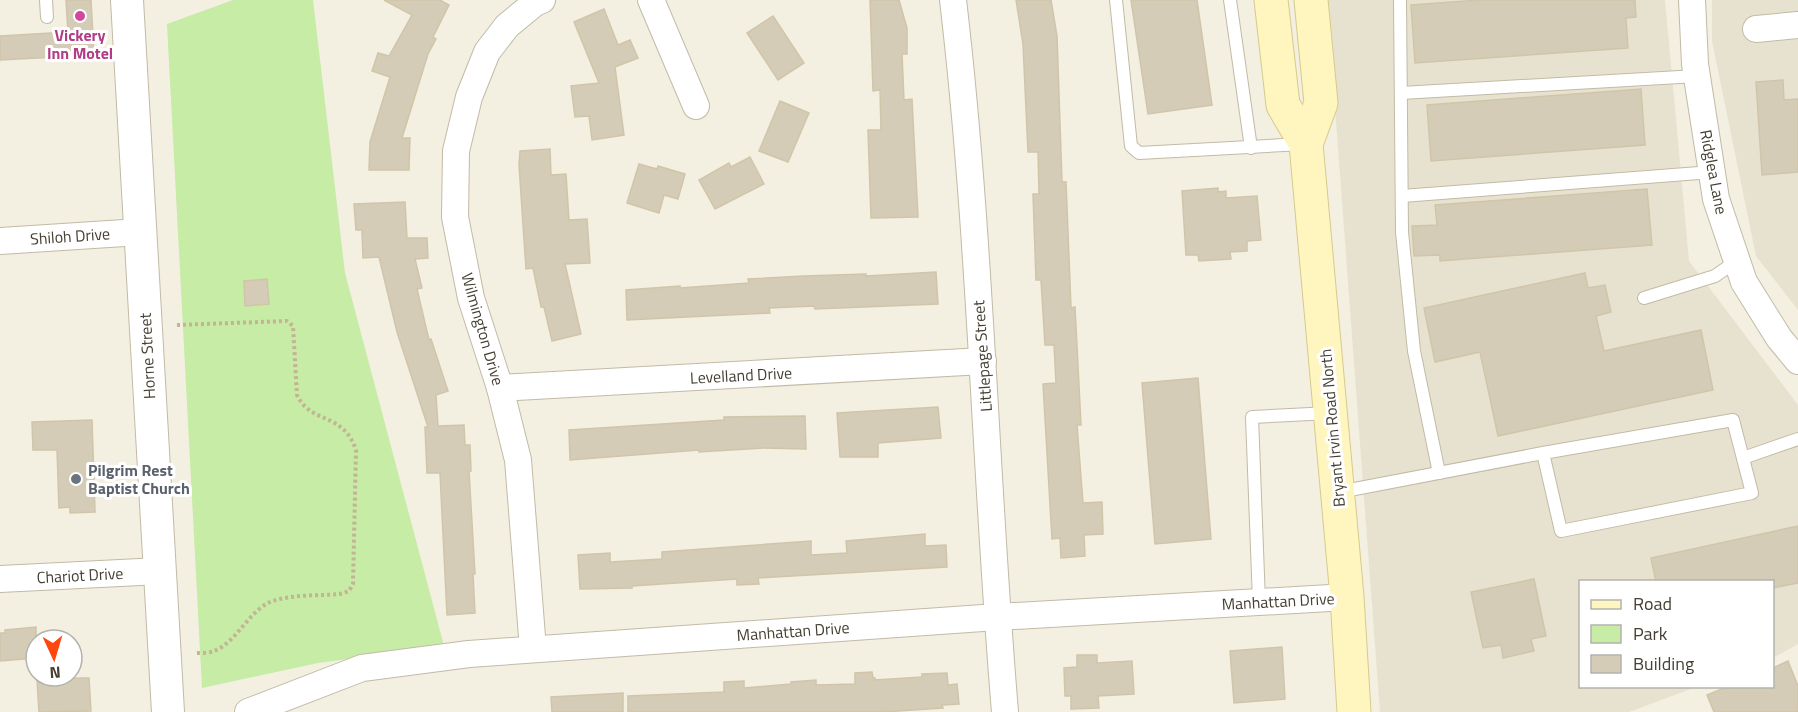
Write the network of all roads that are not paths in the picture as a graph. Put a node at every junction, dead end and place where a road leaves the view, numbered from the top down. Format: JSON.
{"nodes":[{"id":1,"x":46,"y":0,"type":"edge"},
{"id":2,"x":126,"y":0,"type":"edge"},
{"id":3,"x":542,"y":0,"type":"edge"},
{"id":4,"x":651,"y":0,"type":"edge"},
{"id":5,"x":953,"y":0,"type":"edge"},
{"id":6,"x":1116,"y":0,"type":"edge"},
{"id":7,"x":1230,"y":0,"type":"edge"},
{"id":8,"x":1271,"y":0,"type":"edge"},
{"id":9,"x":1311,"y":0,"type":"edge"},
{"id":10,"x":1400,"y":0,"type":"edge"},
{"id":11,"x":1692,"y":0,"type":"edge"},
{"id":12,"x":47,"y":17,"type":"dead end"},
{"id":13,"x":1798,"y":24,"type":"edge"},
{"id":14,"x":1756,"y":29,"type":"dead end"},
{"id":15,"x":1697,"y":76,"type":"junction"},
{"id":16,"x":1401,"y":93,"type":"junction"},
{"id":17,"x":696,"y":106,"type":"dead end"},
{"id":18,"x":1306,"y":144,"type":"junction"},
{"id":19,"x":1251,"y":148,"type":"junction"},
{"id":20,"x":1712,"y":172,"type":"junction"},
{"id":21,"x":1402,"y":196,"type":"junction"},
{"id":22,"x":140,"y":232,"type":"junction"},
{"id":23,"x":0,"y":241,"type":"edge"},
{"id":24,"x":1738,"y":260,"type":"junction"},
{"id":25,"x":1644,"y":298,"type":"dead end"},
{"id":26,"x":983,"y":361,"type":"junction"},
{"id":27,"x":1798,"y":361,"type":"edge"},
{"id":28,"x":500,"y":388,"type":"junction"},
{"id":29,"x":1330,"y":413,"type":"junction"},
{"id":30,"x":1798,"y":439,"type":"edge"},
{"id":31,"x":1543,"y":453,"type":"junction"},
{"id":32,"x":1743,"y":458,"type":"junction"},
{"id":33,"x":1439,"y":473,"type":"junction"},
{"id":34,"x":1338,"y":493,"type":"junction"},
{"id":35,"x":160,"y":571,"type":"junction"},
{"id":36,"x":0,"y":579,"type":"edge"},
{"id":37,"x":1347,"y":597,"type":"junction"},
{"id":38,"x":1259,"y":602,"type":"junction"},
{"id":39,"x":997,"y":617,"type":"junction"},
{"id":40,"x":533,"y":649,"type":"junction"},
{"id":41,"x":284,"y":705,"type":"edge"},
{"id":42,"x":168,"y":712,"type":"edge"},
{"id":43,"x":248,"y":712,"type":"edge"},
{"id":44,"x":1005,"y":712,"type":"edge"},
{"id":45,"x":1354,"y":712,"type":"edge"}],
"edges":[{"from":1,"to":12,"type":"lane"},
{"from":2,"to":22,"type":"street","name":"Horne Street"},
{"from":3,"to":28,"type":"street","name":"Wilmington Drive"},
{"from":4,"to":17,"type":"street"},
{"from":5,"to":26,"type":"street","name":"Littlepage Street"},
{"from":6,"to":19,"type":"lane"},
{"from":7,"to":19,"type":"lane"},
{"from":8,"to":18,"type":"main road","name":"Bryant Irvin Road North"},
{"from":9,"to":18,"type":"main road","name":"Bryant Irvin Road North"},
{"from":10,"to":16,"type":"lane"},
{"from":11,"to":15,"type":"street","name":"Ridglea Lane"},
{"from":13,"to":14,"type":"street"},
{"from":15,"to":16,"type":"lane"},
{"from":15,"to":20,"type":"street","name":"Ridglea Lane"},
{"from":16,"to":21,"type":"lane"},
{"from":18,"to":19,"type":"lane"},
{"from":18,"to":29,"type":"main road","name":"Bryant Irvin Road North"},
{"from":20,"to":21,"type":"lane"},
{"from":20,"to":24,"type":"street","name":"Ridglea Lane"},
{"from":21,"to":33,"type":"lane"},
{"from":22,"to":23,"type":"street","name":"Shiloh Drive"},
{"from":22,"to":35,"type":"street","name":"Horne Street"},
{"from":24,"to":25,"type":"lane"},
{"from":24,"to":27,"type":"street","name":"Ridglea Lane"},
{"from":26,"to":28,"type":"street","name":"Levelland Drive"},
{"from":26,"to":39,"type":"street","name":"Littlepage Street"},
{"from":28,"to":40,"type":"street","name":"Wilmington Drive"},
{"from":29,"to":34,"type":"main road","name":"Bryant Irvin Road North"},
{"from":29,"to":38,"type":"lane"},
{"from":30,"to":32,"type":"lane"},
{"from":31,"to":32,"type":"lane"},
{"from":31,"to":32,"type":"lane"},
{"from":31,"to":33,"type":"lane"},
{"from":33,"to":34,"type":"lane"},
{"from":34,"to":37,"type":"main road","name":"Bryant Irvin Road North"},
{"from":35,"to":36,"type":"street","name":"Chariot Drive"},
{"from":35,"to":42,"type":"street","name":"Horne Street"},
{"from":37,"to":38,"type":"street","name":"Manhattan Drive"},
{"from":37,"to":45,"type":"main road","name":"Bryant Irvin Road North"},
{"from":38,"to":39,"type":"street","name":"Manhattan Drive"},
{"from":39,"to":40,"type":"street","name":"Manhattan Drive"},
{"from":39,"to":44,"type":"street","name":"Littlepage Street"},
{"from":40,"to":41,"type":"street","name":"Manhattan Drive"},
{"from":41,"to":43,"type":"street","name":"Manhattan Drive"}]}
